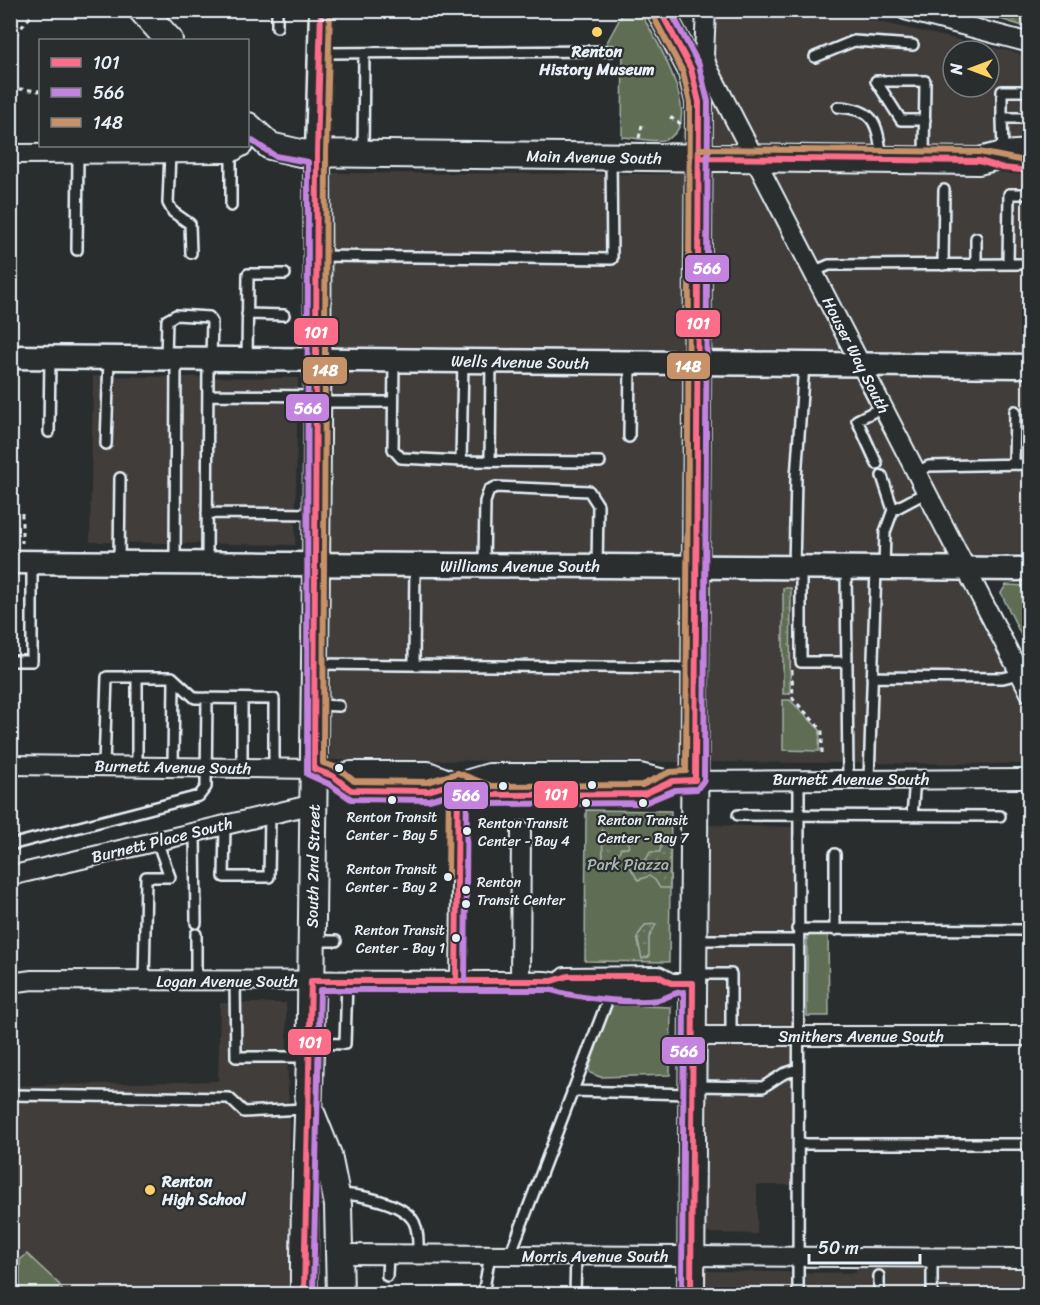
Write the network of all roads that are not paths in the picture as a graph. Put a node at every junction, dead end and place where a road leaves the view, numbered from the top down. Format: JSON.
{"nodes":[{"id":1,"x":142,"y":10,"type":"edge"},
{"id":2,"x":277,"y":10,"type":"edge"},
{"id":3,"x":321,"y":10,"type":"edge"},
{"id":4,"x":660,"y":10,"type":"edge"},
{"id":5,"x":706,"y":10,"type":"edge"},
{"id":6,"x":905,"y":10,"type":"edge"},
{"id":7,"x":277,"y":27,"type":"dead end"},
{"id":8,"x":168,"y":39,"type":"edge"},
{"id":9,"x":1029,"y":43,"type":"edge"},
{"id":10,"x":913,"y":45,"type":"dead end"},
{"id":11,"x":610,"y":51,"type":"dead end"},
{"id":12,"x":320,"y":53,"type":"junction"},
{"id":13,"x":364,"y":53,"type":"junction"},
{"id":14,"x":815,"y":57,"type":"dead end"},
{"id":15,"x":1029,"y":91,"type":"edge"},
{"id":16,"x":838,"y":107,"type":"dead end"},
{"id":17,"x":1002,"y":118,"type":"junction"},
{"id":18,"x":1029,"y":118,"type":"edge"},
{"id":19,"x":925,"y":120,"type":"junction"},
{"id":20,"x":249,"y":141,"type":"edge"},
{"id":21,"x":205,"y":147,"type":"edge"},
{"id":22,"x":244,"y":147,"type":"edge"},
{"id":23,"x":129,"y":149,"type":"edge"},
{"id":24,"x":51,"y":150,"type":"edge"},
{"id":25,"x":170,"y":153,"type":"junction"},
{"id":26,"x":317,"y":153,"type":"junction"},
{"id":27,"x":1029,"y":153,"type":"edge"},
{"id":28,"x":10,"y":154,"type":"edge"},
{"id":29,"x":78,"y":154,"type":"junction"},
{"id":30,"x":363,"y":154,"type":"junction"},
{"id":31,"x":611,"y":157,"type":"junction"},
{"id":32,"x":700,"y":158,"type":"junction"},
{"id":33,"x":991,"y":158,"type":"junction"},
{"id":34,"x":756,"y":159,"type":"junction"},
{"id":35,"x":883,"y":160,"type":"junction"},
{"id":36,"x":924,"y":160,"type":"junction"},
{"id":37,"x":1029,"y":171,"type":"edge"},
{"id":38,"x":944,"y":190,"type":"dead end"},
{"id":39,"x":1029,"y":194,"type":"edge"},
{"id":40,"x":231,"y":206,"type":"dead end"},
{"id":41,"x":976,"y":238,"type":"dead end"},
{"id":42,"x":77,"y":250,"type":"dead end"},
{"id":43,"x":191,"y":253,"type":"dead end"},
{"id":44,"x":317,"y":256,"type":"junction"},
{"id":45,"x":1008,"y":264,"type":"junction"},
{"id":46,"x":1029,"y":264,"type":"edge"},
{"id":47,"x":943,"y":265,"type":"junction"},
{"id":48,"x":976,"y":265,"type":"junction"},
{"id":49,"x":813,"y":272,"type":"junction"},
{"id":50,"x":285,"y":274,"type":"dead end"},
{"id":51,"x":248,"y":314,"type":"junction"},
{"id":52,"x":284,"y":315,"type":"dead end"},
{"id":53,"x":10,"y":357,"type":"edge"},
{"id":54,"x":50,"y":357,"type":"junction"},
{"id":55,"x":109,"y":358,"type":"junction"},
{"id":56,"x":210,"y":358,"type":"junction"},
{"id":57,"x":171,"y":359,"type":"junction"},
{"id":58,"x":247,"y":359,"type":"junction"},
{"id":59,"x":316,"y":359,"type":"junction"},
{"id":60,"x":394,"y":360,"type":"junction"},
{"id":61,"x":462,"y":361,"type":"junction"},
{"id":62,"x":491,"y":361,"type":"junction"},
{"id":63,"x":630,"y":363,"type":"junction"},
{"id":64,"x":698,"y":363,"type":"junction"},
{"id":65,"x":804,"y":364,"type":"junction"},
{"id":66,"x":861,"y":365,"type":"junction"},
{"id":67,"x":1029,"y":366,"type":"edge"},
{"id":68,"x":208,"y":396,"type":"junction"},
{"id":69,"x":316,"y":399,"type":"junction"},
{"id":70,"x":393,"y":402,"type":"junction"},
{"id":71,"x":883,"y":407,"type":"junction"},
{"id":72,"x":1015,"y":411,"type":"dead end"},
{"id":73,"x":49,"y":432,"type":"dead end"},
{"id":74,"x":629,"y":436,"type":"dead end"},
{"id":75,"x":106,"y":444,"type":"dead end"},
{"id":76,"x":461,"y":461,"type":"junction"},
{"id":77,"x":490,"y":461,"type":"junction"},
{"id":78,"x":600,"y":462,"type":"dead end"},
{"id":79,"x":877,"y":464,"type":"dead end"},
{"id":80,"x":1014,"y":464,"type":"junction"},
{"id":81,"x":1029,"y":464,"type":"edge"},
{"id":82,"x":916,"y":472,"type":"junction"},
{"id":83,"x":882,"y":476,"type":"dead end"},
{"id":84,"x":120,"y":478,"type":"dead end"},
{"id":85,"x":927,"y":492,"type":"junction"},
{"id":86,"x":892,"y":510,"type":"junction"},
{"id":87,"x":207,"y":513,"type":"junction"},
{"id":88,"x":315,"y":514,"type":"junction"},
{"id":89,"x":22,"y":556,"type":"edge"},
{"id":90,"x":119,"y":563,"type":"junction"},
{"id":91,"x":175,"y":563,"type":"junction"},
{"id":92,"x":207,"y":564,"type":"junction"},
{"id":93,"x":315,"y":564,"type":"junction"},
{"id":94,"x":415,"y":565,"type":"junction"},
{"id":95,"x":484,"y":566,"type":"junction"},
{"id":96,"x":597,"y":567,"type":"junction"},
{"id":97,"x":696,"y":567,"type":"junction"},
{"id":98,"x":798,"y":568,"type":"junction"},
{"id":99,"x":846,"y":568,"type":"junction"},
{"id":100,"x":880,"y":569,"type":"junction"},
{"id":101,"x":1029,"y":569,"type":"edge"},
{"id":102,"x":967,"y":570,"type":"junction"},
{"id":103,"x":10,"y":661,"type":"edge"},
{"id":104,"x":847,"y":662,"type":"junction"},
{"id":105,"x":414,"y":663,"type":"junction"},
{"id":106,"x":315,"y":664,"type":"junction"},
{"id":107,"x":696,"y":668,"type":"junction"},
{"id":108,"x":1019,"y":674,"type":"junction"},
{"id":109,"x":137,"y":677,"type":"junction"},
{"id":110,"x":872,"y":677,"type":"junction"},
{"id":111,"x":174,"y":679,"type":"junction"},
{"id":112,"x":1029,"y":693,"type":"edge"},
{"id":113,"x":207,"y":698,"type":"junction"},
{"id":114,"x":242,"y":699,"type":"junction"},
{"id":115,"x":10,"y":765,"type":"edge"},
{"id":116,"x":105,"y":766,"type":"junction"},
{"id":117,"x":136,"y":767,"type":"junction"},
{"id":118,"x":172,"y":767,"type":"junction"},
{"id":119,"x":206,"y":768,"type":"junction"},
{"id":120,"x":242,"y":768,"type":"junction"},
{"id":121,"x":274,"y":768,"type":"junction"},
{"id":122,"x":323,"y":773,"type":"junction"},
{"id":123,"x":1029,"y":778,"type":"edge"},
{"id":124,"x":800,"y":779,"type":"junction"},
{"id":125,"x":848,"y":779,"type":"junction"},
{"id":126,"x":870,"y":779,"type":"junction"},
{"id":127,"x":915,"y":779,"type":"junction"},
{"id":128,"x":684,"y":780,"type":"junction"},
{"id":129,"x":458,"y":782,"type":"junction"},
{"id":130,"x":314,"y":804,"type":"junction"},
{"id":131,"x":270,"y":814,"type":"junction"},
{"id":132,"x":738,"y":815,"type":"dead end"},
{"id":133,"x":800,"y":815,"type":"junction"},
{"id":134,"x":912,"y":816,"type":"junction"},
{"id":135,"x":1000,"y":816,"type":"dead end"},
{"id":136,"x":225,"y":825,"type":"junction"},
{"id":137,"x":521,"y":831,"type":"dead end"},
{"id":138,"x":195,"y":832,"type":"junction"},
{"id":139,"x":157,"y":841,"type":"junction"},
{"id":140,"x":14,"y":844,"type":"dead end"},
{"id":141,"x":836,"y":854,"type":"dead end"},
{"id":142,"x":10,"y":876,"type":"edge"},
{"id":143,"x":196,"y":923,"type":"dead end"},
{"id":144,"x":797,"y":929,"type":"junction"},
{"id":145,"x":835,"y":930,"type":"junction"},
{"id":146,"x":1029,"y":930,"type":"edge"},
{"id":147,"x":196,"y":934,"type":"dead end"},
{"id":148,"x":693,"y":940,"type":"junction"},
{"id":149,"x":798,"y":940,"type":"junction"},
{"id":150,"x":686,"y":980,"type":"junction"},
{"id":151,"x":144,"y":981,"type":"junction"},
{"id":152,"x":196,"y":981,"type":"junction"},
{"id":153,"x":235,"y":981,"type":"junction"},
{"id":154,"x":311,"y":981,"type":"junction"},
{"id":155,"x":346,"y":981,"type":"junction"},
{"id":156,"x":456,"y":981,"type":"junction"},
{"id":157,"x":520,"y":981,"type":"junction"},
{"id":158,"x":552,"y":981,"type":"junction"},
{"id":159,"x":10,"y":983,"type":"edge"},
{"id":160,"x":607,"y":990,"type":"junction"},
{"id":161,"x":693,"y":1036,"type":"junction"},
{"id":162,"x":1029,"y":1036,"type":"edge"},
{"id":163,"x":731,"y":1037,"type":"junction"},
{"id":164,"x":798,"y":1037,"type":"junction"},
{"id":165,"x":310,"y":1050,"type":"junction"},
{"id":166,"x":798,"y":1069,"type":"junction"},
{"id":167,"x":692,"y":1090,"type":"junction"},
{"id":168,"x":572,"y":1091,"type":"junction"},
{"id":169,"x":10,"y":1095,"type":"edge"},
{"id":170,"x":310,"y":1109,"type":"junction"},
{"id":171,"x":799,"y":1143,"type":"junction"},
{"id":172,"x":1029,"y":1144,"type":"edge"},
{"id":173,"x":336,"y":1194,"type":"junction"},
{"id":174,"x":340,"y":1254,"type":"junction"},
{"id":175,"x":388,"y":1255,"type":"junction"},
{"id":176,"x":418,"y":1255,"type":"junction"},
{"id":177,"x":490,"y":1255,"type":"junction"},
{"id":178,"x":510,"y":1255,"type":"junction"},
{"id":179,"x":576,"y":1256,"type":"junction"},
{"id":180,"x":691,"y":1256,"type":"junction"},
{"id":181,"x":798,"y":1257,"type":"junction"},
{"id":182,"x":932,"y":1257,"type":"junction"},
{"id":183,"x":1029,"y":1258,"type":"edge"},
{"id":184,"x":387,"y":1276,"type":"dead end"},
{"id":185,"x":879,"y":1276,"type":"dead end"},
{"id":186,"x":304,"y":1294,"type":"edge"},
{"id":187,"x":340,"y":1294,"type":"edge"},
{"id":188,"x":483,"y":1294,"type":"edge"},
{"id":189,"x":575,"y":1294,"type":"edge"},
{"id":190,"x":691,"y":1294,"type":"edge"},
{"id":191,"x":798,"y":1294,"type":"edge"},
{"id":192,"x":879,"y":1294,"type":"edge"},
{"id":193,"x":932,"y":1294,"type":"edge"}],
"edges":[{"from":1,"to":8,"type":"main road"},
{"from":2,"to":7,"type":"lane"},
{"from":3,"to":12,"type":"street","name":"South 2nd Street"},
{"from":4,"to":32,"type":"main road"},
{"from":5,"to":34,"type":"street","name":"Houser Way South"},
{"from":6,"to":9,"type":"street"},
{"from":10,"to":14,"type":"lane"},
{"from":11,"to":13,"type":"lane"},
{"from":12,"to":13,"type":"lane"},
{"from":12,"to":26,"type":"street","name":"South 2nd Street"},
{"from":13,"to":30,"type":"lane"},
{"from":15,"to":17,"type":"lane"},
{"from":16,"to":35,"type":"lane"},
{"from":17,"to":18,"type":"lane"},
{"from":17,"to":33,"type":"lane"},
{"from":19,"to":19,"type":"lane"},
{"from":19,"to":36,"type":"lane"},
{"from":20,"to":26,"type":"main road","name":"Main Avenue South"},
{"from":21,"to":25,"type":"street"},
{"from":22,"to":40,"type":"lane"},
{"from":23,"to":25,"type":"street"},
{"from":23,"to":29,"type":"street"},
{"from":24,"to":28,"type":"street"},
{"from":24,"to":29,"type":"street"},
{"from":25,"to":43,"type":"lane"},
{"from":26,"to":30,"type":"main road","name":"Main Avenue South"},
{"from":26,"to":44,"type":"main road","name":"South 2nd Street"},
{"from":27,"to":33,"type":"main road","name":"Main Avenue South"},
{"from":29,"to":42,"type":"lane"},
{"from":30,"to":31,"type":"main road","name":"Main Avenue South"},
{"from":31,"to":32,"type":"main road","name":"Main Avenue South"},
{"from":31,"to":44,"type":"lane"},
{"from":32,"to":34,"type":"main road","name":"Main Avenue South"},
{"from":32,"to":64,"type":"main road"},
{"from":33,"to":36,"type":"main road","name":"Main Avenue South"},
{"from":33,"to":37,"type":"main road","name":"Main Avenue South"},
{"from":34,"to":35,"type":"main road","name":"Main Avenue South"},
{"from":34,"to":49,"type":"street","name":"Houser Way South"},
{"from":35,"to":36,"type":"main road","name":"Main Avenue South"},
{"from":38,"to":47,"type":"lane"},
{"from":39,"to":45,"type":"lane"},
{"from":41,"to":48,"type":"lane"},
{"from":44,"to":59,"type":"main road","name":"South 2nd Street"},
{"from":45,"to":46,"type":"lane"},
{"from":45,"to":48,"type":"lane"},
{"from":47,"to":48,"type":"lane"},
{"from":47,"to":49,"type":"lane"},
{"from":49,"to":66,"type":"street","name":"Houser Way South"},
{"from":50,"to":51,"type":"lane"},
{"from":51,"to":52,"type":"lane"},
{"from":51,"to":58,"type":"lane"},
{"from":53,"to":54,"type":"street","name":"Wells Avenue South"},
{"from":54,"to":55,"type":"street","name":"Wells Avenue South"},
{"from":54,"to":73,"type":"lane"},
{"from":55,"to":57,"type":"street","name":"Wells Avenue South"},
{"from":55,"to":75,"type":"lane"},
{"from":56,"to":57,"type":"street","name":"Wells Avenue South"},
{"from":56,"to":57,"type":"lane"},
{"from":56,"to":58,"type":"street","name":"Wells Avenue South"},
{"from":56,"to":68,"type":"lane"},
{"from":57,"to":91,"type":"lane"},
{"from":58,"to":59,"type":"street","name":"Wells Avenue South"},
{"from":59,"to":60,"type":"street","name":"Wells Avenue South"},
{"from":59,"to":69,"type":"main road","name":"South 2nd Street"},
{"from":60,"to":61,"type":"street","name":"Wells Avenue South"},
{"from":60,"to":70,"type":"lane"},
{"from":61,"to":62,"type":"street","name":"Wells Avenue South"},
{"from":61,"to":76,"type":"lane"},
{"from":62,"to":63,"type":"street","name":"Wells Avenue South"},
{"from":62,"to":77,"type":"lane"},
{"from":63,"to":64,"type":"street","name":"Wells Avenue South"},
{"from":63,"to":74,"type":"lane"},
{"from":64,"to":65,"type":"street","name":"Wells Avenue South"},
{"from":64,"to":97,"type":"main road"},
{"from":65,"to":66,"type":"street","name":"Wells Avenue South"},
{"from":65,"to":98,"type":"lane"},
{"from":66,"to":67,"type":"street","name":"Wells Avenue South"},
{"from":66,"to":71,"type":"street","name":"Houser Way South"},
{"from":68,"to":69,"type":"lane"},
{"from":68,"to":87,"type":"lane"},
{"from":69,"to":70,"type":"lane"},
{"from":69,"to":88,"type":"main road","name":"South 2nd Street"},
{"from":70,"to":76,"type":"lane"},
{"from":71,"to":79,"type":"lane"},
{"from":71,"to":82,"type":"street","name":"Houser Way South"},
{"from":72,"to":80,"type":"lane"},
{"from":76,"to":77,"type":"lane"},
{"from":77,"to":78,"type":"lane"},
{"from":80,"to":81,"type":"lane"},
{"from":80,"to":82,"type":"lane"},
{"from":82,"to":85,"type":"street","name":"Houser Way South"},
{"from":83,"to":86,"type":"lane"},
{"from":84,"to":90,"type":"lane"},
{"from":85,"to":86,"type":"lane"},
{"from":85,"to":102,"type":"street","name":"Houser Way South"},
{"from":86,"to":100,"type":"lane"},
{"from":87,"to":88,"type":"lane"},
{"from":87,"to":92,"type":"lane"},
{"from":88,"to":93,"type":"main road","name":"South 2nd Street"},
{"from":89,"to":90,"type":"street","name":"Williams Avenue South"},
{"from":89,"to":103,"type":"lane"},
{"from":90,"to":91,"type":"street","name":"Williams Avenue South"},
{"from":91,"to":92,"type":"street","name":"Williams Avenue South"},
{"from":92,"to":93,"type":"street","name":"Williams Avenue South"},
{"from":93,"to":94,"type":"street","name":"Williams Avenue South"},
{"from":93,"to":106,"type":"main road","name":"South 2nd Street"},
{"from":94,"to":95,"type":"street","name":"Williams Avenue South"},
{"from":94,"to":105,"type":"lane"},
{"from":95,"to":96,"type":"street","name":"Williams Avenue South"},
{"from":95,"to":96,"type":"lane"},
{"from":96,"to":97,"type":"street","name":"Williams Avenue South"},
{"from":97,"to":98,"type":"street","name":"Williams Avenue South"},
{"from":97,"to":107,"type":"main road"},
{"from":98,"to":99,"type":"street","name":"Williams Avenue South"},
{"from":98,"to":104,"type":"lane"},
{"from":99,"to":100,"type":"street","name":"Williams Avenue South"},
{"from":99,"to":104,"type":"lane"},
{"from":100,"to":102,"type":"street","name":"Williams Avenue South"},
{"from":100,"to":110,"type":"lane"},
{"from":101,"to":102,"type":"street","name":"Williams Avenue South"},
{"from":102,"to":108,"type":"street","name":"Houser Way South"},
{"from":104,"to":125,"type":"lane"},
{"from":105,"to":106,"type":"lane"},
{"from":105,"to":107,"type":"lane"},
{"from":106,"to":122,"type":"main road","name":"South 2nd Street"},
{"from":107,"to":128,"type":"main road"},
{"from":108,"to":110,"type":"lane"},
{"from":108,"to":112,"type":"street","name":"Houser Way South"},
{"from":109,"to":111,"type":"lane"},
{"from":109,"to":116,"type":"lane"},
{"from":109,"to":117,"type":"lane"},
{"from":110,"to":126,"type":"lane"},
{"from":111,"to":113,"type":"lane"},
{"from":111,"to":118,"type":"lane"},
{"from":113,"to":114,"type":"lane"},
{"from":113,"to":119,"type":"lane"},
{"from":114,"to":120,"type":"lane"},
{"from":114,"to":121,"type":"lane"},
{"from":115,"to":116,"type":"street","name":"Burnett Avenue South"},
{"from":116,"to":117,"type":"street","name":"Burnett Avenue South"},
{"from":117,"to":118,"type":"street","name":"Burnett Avenue South"},
{"from":118,"to":119,"type":"street","name":"Burnett Avenue South"},
{"from":119,"to":120,"type":"street","name":"Burnett Avenue South"},
{"from":119,"to":140,"type":"lane"},
{"from":120,"to":121,"type":"street","name":"Burnett Avenue South"},
{"from":121,"to":122,"type":"street","name":"Burnett Avenue South"},
{"from":122,"to":129,"type":"street","name":"Burnett Avenue South"},
{"from":122,"to":130,"type":"main road","name":"South 2nd Street"},
{"from":123,"to":127,"type":"street","name":"Burnett Avenue South"},
{"from":124,"to":125,"type":"street","name":"Burnett Avenue South"},
{"from":124,"to":128,"type":"street","name":"Burnett Avenue South"},
{"from":124,"to":133,"type":"lane"},
{"from":125,"to":126,"type":"street","name":"Burnett Avenue South"},
{"from":126,"to":127,"type":"street","name":"Burnett Avenue South"},
{"from":127,"to":134,"type":"lane"},
{"from":128,"to":129,"type":"street","name":"Burnett Avenue South"},
{"from":128,"to":148,"type":"main road"},
{"from":129,"to":156,"type":"lane"},
{"from":130,"to":131,"type":"street","name":"Burnett Place South"},
{"from":130,"to":154,"type":"main road","name":"South 2nd Street"},
{"from":131,"to":136,"type":"street","name":"Burnett Place South"},
{"from":131,"to":136,"type":"lane"},
{"from":132,"to":133,"type":"lane"},
{"from":133,"to":134,"type":"lane"},
{"from":133,"to":144,"type":"lane"},
{"from":134,"to":135,"type":"lane"},
{"from":136,"to":138,"type":"street","name":"Burnett Place South"},
{"from":137,"to":157,"type":"street"},
{"from":138,"to":139,"type":"street","name":"Burnett Place South"},
{"from":138,"to":143,"type":"lane"},
{"from":139,"to":142,"type":"street","name":"Burnett Place South"},
{"from":139,"to":151,"type":"lane"},
{"from":141,"to":145,"type":"lane"},
{"from":144,"to":145,"type":"lane"},
{"from":144,"to":149,"type":"lane"},
{"from":145,"to":146,"type":"lane"},
{"from":147,"to":152,"type":"lane"},
{"from":148,"to":149,"type":"lane"},
{"from":148,"to":150,"type":"main road"},
{"from":149,"to":164,"type":"lane"},
{"from":150,"to":158,"type":"street","name":"Logan Avenue South"},
{"from":150,"to":160,"type":"street","name":"Logan Avenue South"},
{"from":150,"to":161,"type":"main road"},
{"from":150,"to":163,"type":"lane"},
{"from":151,"to":152,"type":"street","name":"Logan Avenue South"},
{"from":151,"to":159,"type":"street","name":"Logan Avenue South"},
{"from":152,"to":153,"type":"street","name":"Logan Avenue South"},
{"from":153,"to":154,"type":"street","name":"Logan Avenue South"},
{"from":153,"to":165,"type":"lane"},
{"from":154,"to":155,"type":"street","name":"Logan Avenue South"},
{"from":154,"to":165,"type":"main road","name":"South 2nd Street"},
{"from":155,"to":156,"type":"street","name":"Logan Avenue South"},
{"from":155,"to":165,"type":"lane"},
{"from":156,"to":157,"type":"street","name":"Logan Avenue South"},
{"from":157,"to":158,"type":"street","name":"Logan Avenue South"},
{"from":158,"to":160,"type":"street","name":"Logan Avenue South"},
{"from":160,"to":168,"type":"lane"},
{"from":161,"to":163,"type":"street","name":"Smithers Avenue South"},
{"from":161,"to":167,"type":"main road"},
{"from":162,"to":164,"type":"street","name":"Smithers Avenue South"},
{"from":163,"to":164,"type":"street","name":"Smithers Avenue South"},
{"from":164,"to":166,"type":"lane"},
{"from":165,"to":170,"type":"main road","name":"South 2nd Street"},
{"from":166,"to":167,"type":"lane"},
{"from":166,"to":171,"type":"lane"},
{"from":167,"to":168,"type":"lane"},
{"from":167,"to":180,"type":"main road"},
{"from":168,"to":178,"type":"lane"},
{"from":169,"to":170,"type":"lane"},
{"from":170,"to":173,"type":"main road","name":"South 2nd Street"},
{"from":170,"to":186,"type":"main road","name":"South 2nd Street"},
{"from":171,"to":172,"type":"lane"},
{"from":171,"to":181,"type":"lane"},
{"from":173,"to":174,"type":"main road","name":"South 2nd Street"},
{"from":173,"to":176,"type":"lane"},
{"from":174,"to":175,"type":"street","name":"Morris Avenue South"},
{"from":174,"to":187,"type":"main road","name":"South 2nd Street"},
{"from":175,"to":176,"type":"street","name":"Morris Avenue South"},
{"from":175,"to":184,"type":"lane"},
{"from":176,"to":177,"type":"street","name":"Morris Avenue South"},
{"from":177,"to":178,"type":"street","name":"Morris Avenue South"},
{"from":177,"to":188,"type":"lane"},
{"from":178,"to":179,"type":"street","name":"Morris Avenue South"},
{"from":179,"to":180,"type":"street","name":"Morris Avenue South"},
{"from":179,"to":189,"type":"lane"},
{"from":180,"to":181,"type":"street","name":"Morris Avenue South"},
{"from":180,"to":190,"type":"main road"},
{"from":181,"to":182,"type":"street","name":"Morris Avenue South"},
{"from":181,"to":191,"type":"lane"},
{"from":182,"to":183,"type":"street","name":"Morris Avenue South"},
{"from":182,"to":193,"type":"lane"},
{"from":185,"to":192,"type":"lane"}]}
